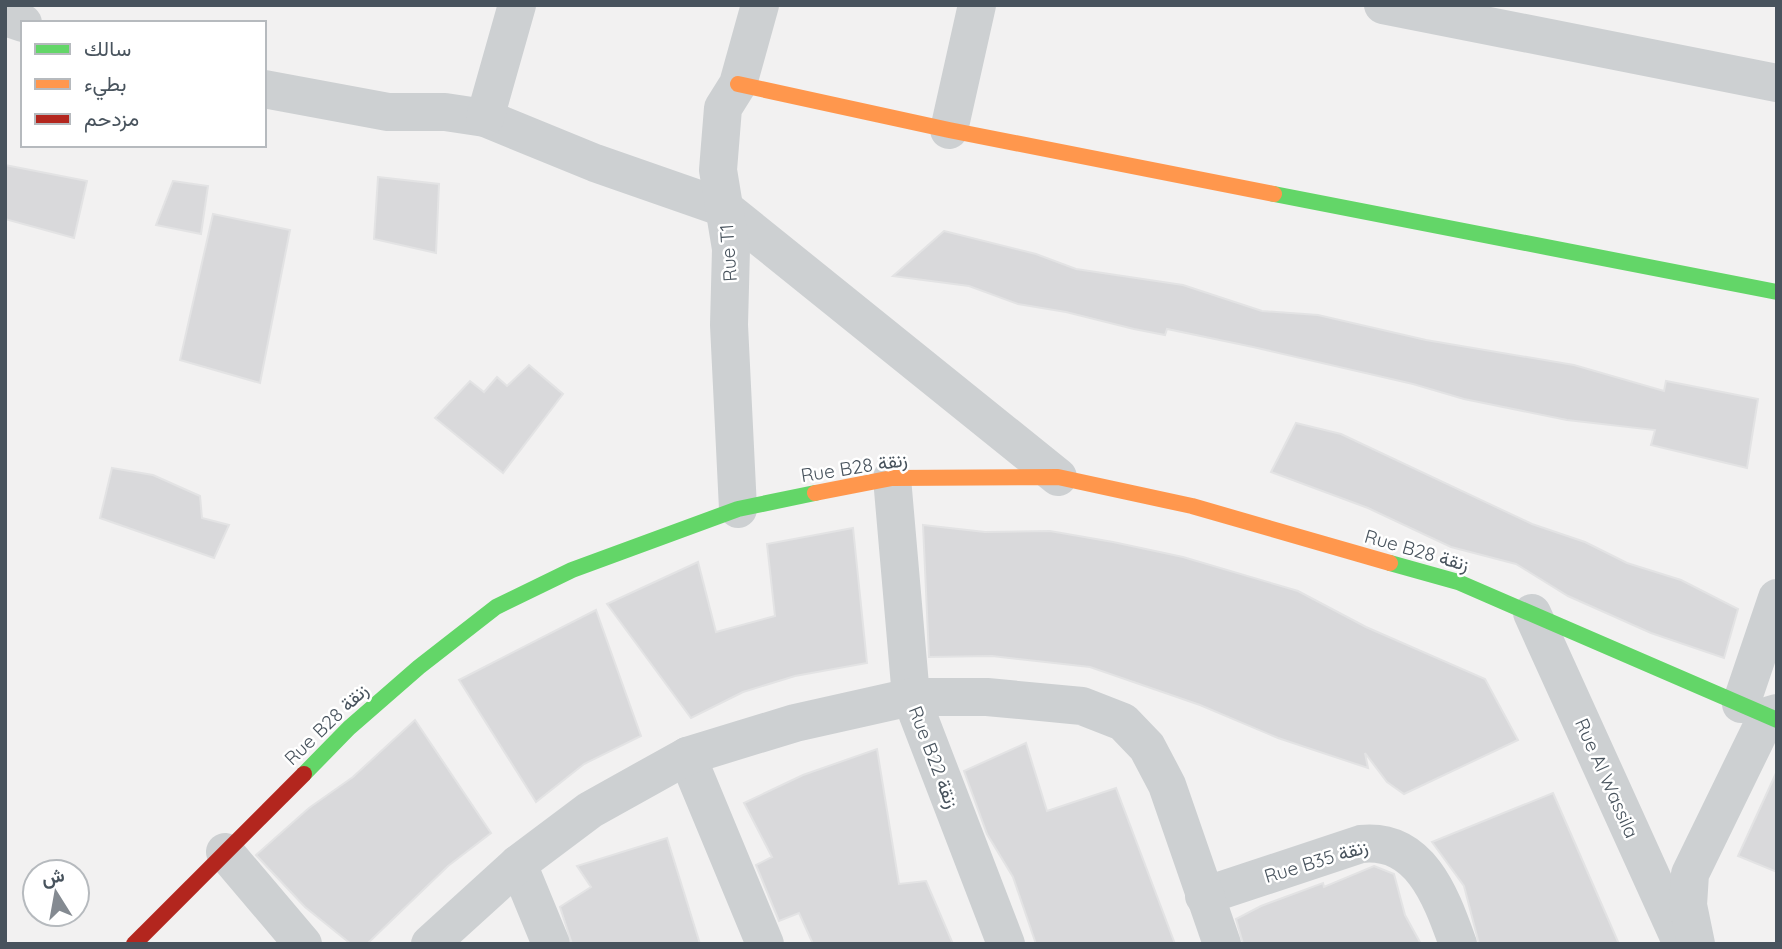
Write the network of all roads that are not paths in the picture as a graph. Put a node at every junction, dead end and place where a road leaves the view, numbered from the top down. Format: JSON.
{"nodes":[{"id":1,"x":517,"y":5,"type":"edge"},
{"id":2,"x":760,"y":5,"type":"edge"},
{"id":3,"x":977,"y":5,"type":"edge"},
{"id":4,"x":1383,"y":5,"type":"edge"},
{"id":5,"x":1777,"y":83,"type":"edge"},
{"id":6,"x":738,"y":84,"type":"junction"},
{"id":7,"x":266,"y":89,"type":"edge"},
{"id":8,"x":485,"y":118,"type":"junction"},
{"id":9,"x":950,"y":130,"type":"junction"},
{"id":10,"x":724,"y":208,"type":"junction"},
{"id":11,"x":1777,"y":292,"type":"edge"},
{"id":12,"x":1058,"y":477,"type":"junction"},
{"id":13,"x":892,"y":478,"type":"junction"},
{"id":14,"x":738,"y":509,"type":"junction"},
{"id":15,"x":1777,"y":598,"type":"edge"},
{"id":16,"x":1532,"y":613,"type":"junction"},
{"id":17,"x":911,"y":697,"type":"junction"},
{"id":18,"x":1765,"y":713,"type":"edge"},
{"id":19,"x":687,"y":756,"type":"junction"},
{"id":20,"x":226,"y":852,"type":"junction"},
{"id":21,"x":518,"y":864,"type":"junction"},
{"id":22,"x":1204,"y":897,"type":"junction"},
{"id":23,"x":134,"y":944,"type":"edge"},
{"id":24,"x":303,"y":944,"type":"edge"},
{"id":25,"x":430,"y":944,"type":"edge"},
{"id":26,"x":551,"y":944,"type":"edge"},
{"id":27,"x":765,"y":944,"type":"edge"},
{"id":28,"x":1006,"y":944,"type":"edge"},
{"id":29,"x":1222,"y":944,"type":"edge"},
{"id":30,"x":1458,"y":944,"type":"edge"},
{"id":31,"x":1682,"y":944,"type":"edge"},
{"id":32,"x":1696,"y":944,"type":"edge"}],
"edges":[{"from":1,"to":8,"type":"street"},
{"from":2,"to":6,"type":"street","name":"Rue T1"},
{"from":3,"to":9,"type":"street"},
{"from":4,"to":5,"type":"street"},
{"from":6,"to":9,"type":"street"},
{"from":6,"to":10,"type":"street","name":"Rue T1"},
{"from":7,"to":8,"type":"street"},
{"from":8,"to":10,"type":"street"},
{"from":9,"to":11,"type":"street"},
{"from":10,"to":12,"type":"street"},
{"from":10,"to":14,"type":"street","name":"Rue T1"},
{"from":12,"to":13,"type":"street","name":"Rue B28 زنقة"},
{"from":12,"to":16,"type":"street","name":"Rue B28 زنقة"},
{"from":13,"to":14,"type":"street","name":"Rue B28 زنقة"},
{"from":13,"to":17,"type":"street","name":"Rue B22 زنقة"},
{"from":14,"to":20,"type":"street","name":"Rue B28 زنقة"},
{"from":15,"to":18,"type":"street"},
{"from":16,"to":18,"type":"street","name":"Rue B28 زنقة"},
{"from":16,"to":31,"type":"street","name":"Rue Al Wassila"},
{"from":17,"to":19,"type":"street"},
{"from":17,"to":22,"type":"street"},
{"from":17,"to":28,"type":"street","name":"Rue B22 زنقة"},
{"from":18,"to":32,"type":"street"},
{"from":19,"to":21,"type":"street"},
{"from":19,"to":27,"type":"street"},
{"from":20,"to":23,"type":"street","name":"Rue B28 زنقة"},
{"from":20,"to":24,"type":"street"},
{"from":21,"to":25,"type":"street"},
{"from":21,"to":26,"type":"street"},
{"from":22,"to":29,"type":"street"},
{"from":22,"to":30,"type":"street","name":"Rue B35 زنقة"}]}
